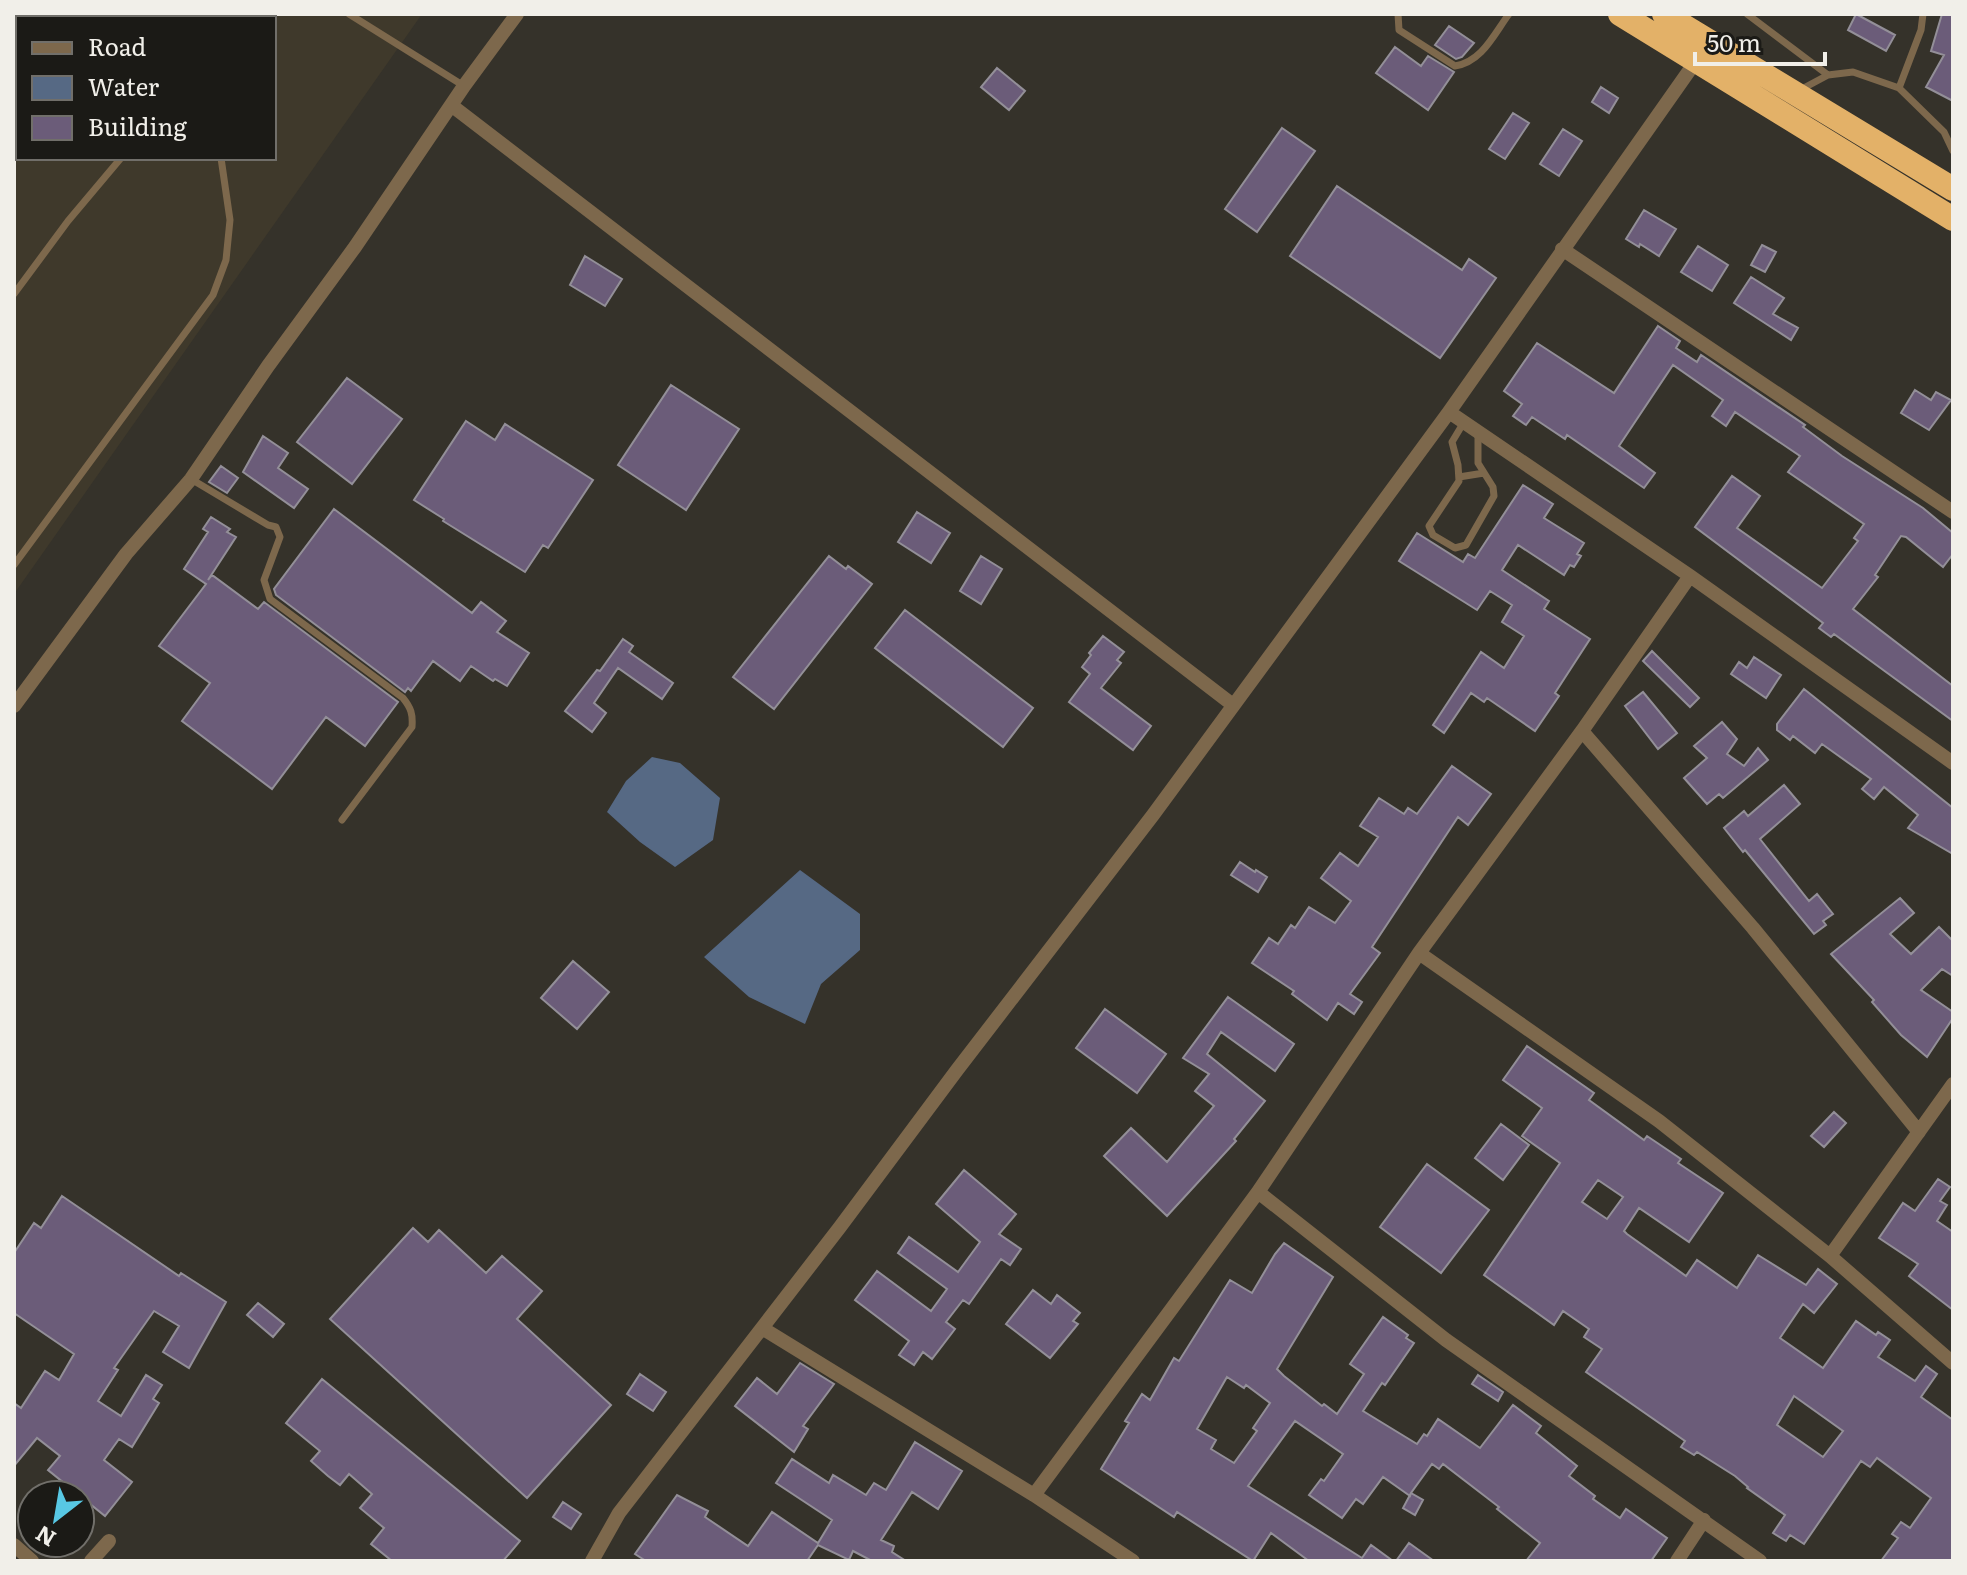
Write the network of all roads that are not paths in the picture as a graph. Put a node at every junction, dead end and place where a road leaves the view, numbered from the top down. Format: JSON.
{"nodes":[{"id":1,"x":349,"y":14,"type":"edge"},
{"id":2,"x":517,"y":14,"type":"edge"},
{"id":3,"x":1398,"y":14,"type":"edge"},
{"id":4,"x":1509,"y":14,"type":"edge"},
{"id":5,"x":1620,"y":14,"type":"edge"},
{"id":6,"x":1664,"y":14,"type":"edge"},
{"id":7,"x":1747,"y":14,"type":"edge"},
{"id":8,"x":1923,"y":14,"type":"edge"},
{"id":9,"x":1696,"y":61,"type":"junction"},
{"id":10,"x":1828,"y":75,"type":"junction"},
{"id":11,"x":464,"y":86,"type":"junction"},
{"id":12,"x":1899,"y":88,"type":"junction"},
{"id":13,"x":1795,"y":93,"type":"junction"},
{"id":14,"x":451,"y":105,"type":"junction"},
{"id":15,"x":1953,"y":151,"type":"edge"},
{"id":16,"x":119,"y":160,"type":"edge"},
{"id":17,"x":221,"y":160,"type":"edge"},
{"id":18,"x":1953,"y":189,"type":"edge"},
{"id":19,"x":1953,"y":219,"type":"edge"},
{"id":20,"x":1562,"y":249,"type":"junction"},
{"id":21,"x":14,"y":294,"type":"edge"},
{"id":22,"x":1449,"y":412,"type":"junction"},
{"id":23,"x":1464,"y":422,"type":"junction"},
{"id":24,"x":1478,"y":431,"type":"junction"},
{"id":25,"x":1484,"y":473,"type":"junction"},
{"id":26,"x":1459,"y":477,"type":"junction"},
{"id":27,"x":191,"y":479,"type":"junction"},
{"id":28,"x":1953,"y":512,"type":"edge"},
{"id":29,"x":14,"y":565,"type":"edge"},
{"id":30,"x":1690,"y":576,"type":"junction"},
{"id":31,"x":1233,"y":705,"type":"junction"},
{"id":32,"x":14,"y":706,"type":"edge"},
{"id":33,"x":1582,"y":731,"type":"junction"},
{"id":34,"x":1953,"y":763,"type":"edge"},
{"id":35,"x":342,"y":820,"type":"dead end"},
{"id":36,"x":1419,"y":953,"type":"junction"},
{"id":37,"x":1953,"y":1084,"type":"edge"},
{"id":38,"x":1919,"y":1132,"type":"junction"},
{"id":39,"x":1258,"y":1192,"type":"junction"},
{"id":40,"x":1830,"y":1256,"type":"junction"},
{"id":41,"x":762,"y":1328,"type":"junction"},
{"id":42,"x":1953,"y":1363,"type":"edge"},
{"id":43,"x":1034,"y":1495,"type":"junction"},
{"id":44,"x":1704,"y":1520,"type":"junction"},
{"id":45,"x":109,"y":1541,"type":"dead end"},
{"id":46,"x":14,"y":1545,"type":"edge"},
{"id":47,"x":32,"y":1561,"type":"edge"},
{"id":48,"x":91,"y":1561,"type":"edge"},
{"id":49,"x":592,"y":1561,"type":"edge"},
{"id":50,"x":1133,"y":1561,"type":"edge"},
{"id":51,"x":1677,"y":1561,"type":"edge"},
{"id":52,"x":1760,"y":1561,"type":"edge"}],
"edges":[{"from":1,"to":11,"type":"lane"},
{"from":2,"to":11,"type":"street"},
{"from":3,"to":4,"type":"lane"},
{"from":5,"to":9,"type":"highway"},
{"from":6,"to":13,"type":"highway"},
{"from":7,"to":10,"type":"lane"},
{"from":8,"to":12,"type":"lane"},
{"from":9,"to":19,"type":"highway"},
{"from":9,"to":20,"type":"street"},
{"from":10,"to":12,"type":"lane"},
{"from":10,"to":13,"type":"lane"},
{"from":11,"to":14,"type":"street"},
{"from":12,"to":15,"type":"lane"},
{"from":13,"to":18,"type":"highway"},
{"from":14,"to":27,"type":"street"},
{"from":14,"to":31,"type":"street"},
{"from":16,"to":21,"type":"lane"},
{"from":17,"to":29,"type":"lane"},
{"from":20,"to":22,"type":"street"},
{"from":20,"to":28,"type":"street"},
{"from":22,"to":23,"type":"street"},
{"from":22,"to":31,"type":"street"},
{"from":23,"to":24,"type":"street"},
{"from":23,"to":26,"type":"lane"},
{"from":24,"to":25,"type":"lane"},
{"from":24,"to":30,"type":"street"},
{"from":25,"to":26,"type":"lane"},
{"from":25,"to":26,"type":"lane"},
{"from":27,"to":32,"type":"street"},
{"from":27,"to":35,"type":"lane"},
{"from":30,"to":33,"type":"street"},
{"from":30,"to":34,"type":"street"},
{"from":31,"to":41,"type":"street"},
{"from":33,"to":36,"type":"street"},
{"from":33,"to":38,"type":"street"},
{"from":36,"to":39,"type":"street"},
{"from":36,"to":40,"type":"street"},
{"from":37,"to":38,"type":"street"},
{"from":38,"to":40,"type":"street"},
{"from":39,"to":43,"type":"street"},
{"from":39,"to":44,"type":"street"},
{"from":40,"to":42,"type":"street"},
{"from":41,"to":43,"type":"street"},
{"from":41,"to":49,"type":"street"},
{"from":43,"to":50,"type":"street"},
{"from":44,"to":51,"type":"street"},
{"from":44,"to":52,"type":"street"},
{"from":45,"to":48,"type":"street"},
{"from":46,"to":47,"type":"street"}]}
